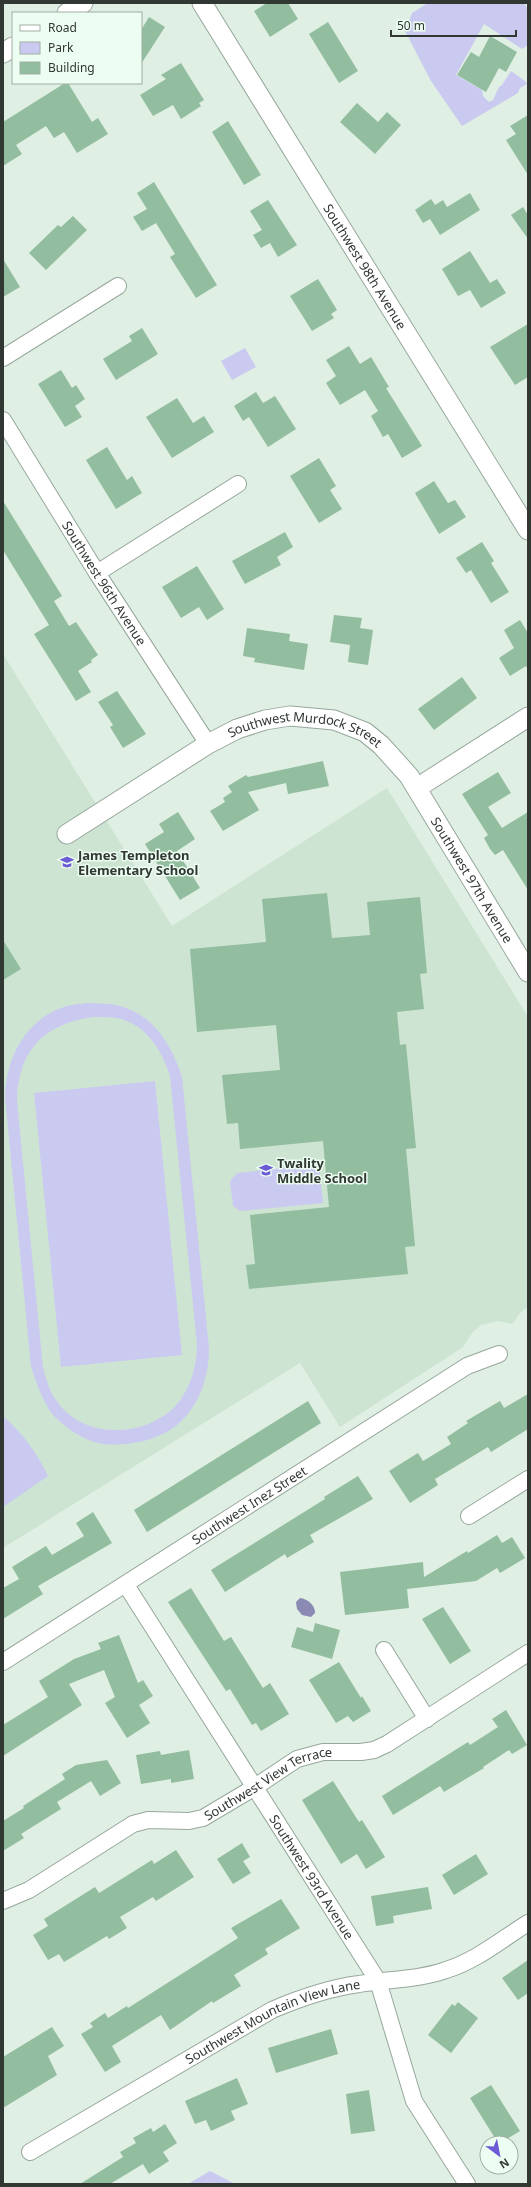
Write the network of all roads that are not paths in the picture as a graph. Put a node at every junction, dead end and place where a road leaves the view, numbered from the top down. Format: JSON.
{"nodes":[{"id":1,"x":83,"y":3,"type":"edge"},
{"id":2,"x":202,"y":3,"type":"edge"},
{"id":3,"x":69,"y":12,"type":"edge"},
{"id":4,"x":12,"y":48,"type":"edge"},
{"id":5,"x":3,"y":53,"type":"edge"},
{"id":6,"x":118,"y":286,"type":"dead end"},
{"id":7,"x":3,"y":358,"type":"edge"},
{"id":8,"x":3,"y":420,"type":"edge"},
{"id":9,"x":238,"y":484,"type":"dead end"},
{"id":10,"x":528,"y":530,"type":"edge"},
{"id":11,"x":97,"y":573,"type":"junction"},
{"id":12,"x":528,"y":717,"type":"edge"},
{"id":13,"x":208,"y":744,"type":"junction"},
{"id":14,"x":417,"y":788,"type":"junction"},
{"id":15,"x":67,"y":834,"type":"dead end"},
{"id":16,"x":528,"y":972,"type":"edge"},
{"id":17,"x":499,"y":1354,"type":"dead end"},
{"id":18,"x":528,"y":1479,"type":"edge"},
{"id":19,"x":469,"y":1516,"type":"dead end"},
{"id":20,"x":126,"y":1585,"type":"junction"},
{"id":21,"x":384,"y":1650,"type":"dead end"},
{"id":22,"x":528,"y":1653,"type":"edge"},
{"id":23,"x":3,"y":1662,"type":"edge"},
{"id":24,"x":427,"y":1718,"type":"junction"},
{"id":25,"x":255,"y":1787,"type":"junction"},
{"id":26,"x":3,"y":1901,"type":"edge"},
{"id":27,"x":528,"y":1923,"type":"edge"},
{"id":28,"x":378,"y":1981,"type":"junction"},
{"id":29,"x":30,"y":2152,"type":"dead end"},
{"id":30,"x":467,"y":2184,"type":"edge"}],
"edges":[{"from":1,"to":3,"type":"street"},
{"from":2,"to":10,"type":"street","name":"Southwest 98th Avenue"},
{"from":4,"to":5,"type":"street"},
{"from":6,"to":7,"type":"street"},
{"from":8,"to":11,"type":"street","name":"Southwest 96th Avenue"},
{"from":9,"to":11,"type":"street"},
{"from":11,"to":13,"type":"street","name":"Southwest 96th Avenue"},
{"from":12,"to":14,"type":"street"},
{"from":13,"to":14,"type":"street","name":"Southwest Murdock Street"},
{"from":13,"to":15,"type":"street","name":"Southwest Murdock Street"},
{"from":14,"to":16,"type":"street","name":"Southwest 97th Avenue"},
{"from":17,"to":20,"type":"street","name":"Southwest Inez Street"},
{"from":18,"to":19,"type":"street"},
{"from":20,"to":23,"type":"street","name":"Southwest Inez Street"},
{"from":20,"to":25,"type":"street","name":"Southwest 93rd Avenue"},
{"from":21,"to":24,"type":"street"},
{"from":22,"to":24,"type":"street","name":"Southwest View Terrace"},
{"from":24,"to":25,"type":"street","name":"Southwest View Terrace"},
{"from":25,"to":26,"type":"street","name":"Southwest View Terrace"},
{"from":25,"to":28,"type":"street","name":"Southwest 93rd Avenue"},
{"from":27,"to":28,"type":"street","name":"Southwest Mountain View Lane"},
{"from":28,"to":29,"type":"street","name":"Southwest Mountain View Lane"},
{"from":28,"to":30,"type":"street","name":"Southwest 93rd Avenue"}]}
